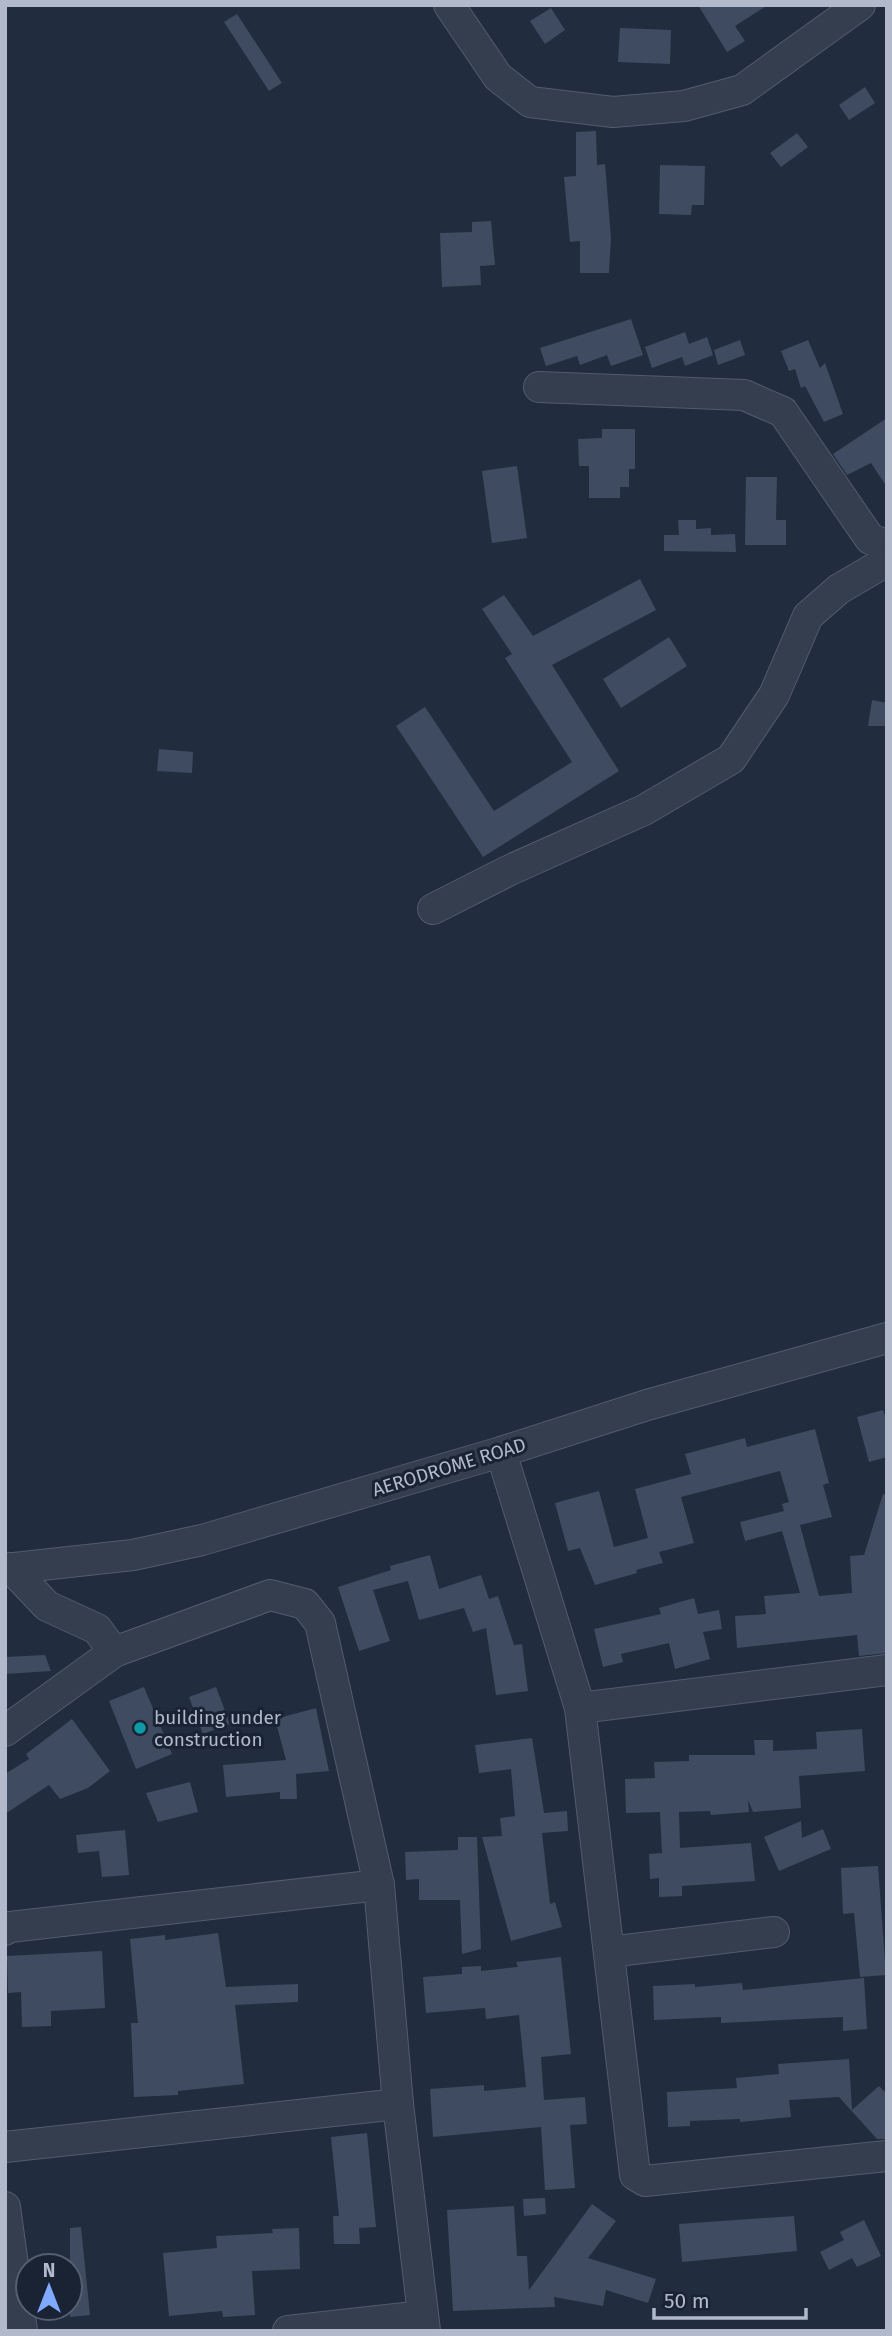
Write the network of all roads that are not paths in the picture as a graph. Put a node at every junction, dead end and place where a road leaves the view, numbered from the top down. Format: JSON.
{"nodes":[{"id":1,"x":449,"y":5,"type":"edge"},
{"id":2,"x":860,"y":5,"type":"edge"},
{"id":3,"x":539,"y":387,"type":"dead end"},
{"id":4,"x":887,"y":545,"type":"edge"},
{"id":5,"x":887,"y":561,"type":"edge"},
{"id":6,"x":433,"y":909,"type":"dead end"},
{"id":7,"x":887,"y":1338,"type":"edge"},
{"id":8,"x":501,"y":1452,"type":"junction"},
{"id":9,"x":8,"y":1568,"type":"edge"},
{"id":10,"x":114,"y":1652,"type":"junction"},
{"id":11,"x":887,"y":1670,"type":"edge"},
{"id":12,"x":580,"y":1708,"type":"junction"},
{"id":13,"x":5,"y":1731,"type":"edge"},
{"id":14,"x":379,"y":1885,"type":"junction"},
{"id":15,"x":5,"y":1930,"type":"edge"},
{"id":16,"x":774,"y":1932,"type":"dead end"},
{"id":17,"x":609,"y":1952,"type":"junction"},
{"id":18,"x":398,"y":2104,"type":"junction"},
{"id":19,"x":5,"y":2147,"type":"edge"},
{"id":20,"x":887,"y":2156,"type":"edge"},
{"id":21,"x":5,"y":2207,"type":"edge"},
{"id":22,"x":424,"y":2323,"type":"edge"},
{"id":23,"x":22,"y":2331,"type":"edge"},
{"id":24,"x":288,"y":2331,"type":"edge"}],
"edges":[{"from":1,"to":2,"type":"street"},
{"from":3,"to":4,"type":"street"},
{"from":5,"to":6,"type":"street"},
{"from":7,"to":8,"type":"street","name":"AERODROME ROAD"},
{"from":8,"to":9,"type":"street","name":"AERODROME ROAD"},
{"from":8,"to":12,"type":"street"},
{"from":9,"to":10,"type":"street"},
{"from":10,"to":13,"type":"street"},
{"from":10,"to":14,"type":"street"},
{"from":11,"to":12,"type":"street"},
{"from":12,"to":17,"type":"street"},
{"from":14,"to":15,"type":"street"},
{"from":14,"to":18,"type":"street"},
{"from":16,"to":17,"type":"street"},
{"from":17,"to":20,"type":"street"},
{"from":18,"to":19,"type":"street"},
{"from":18,"to":22,"type":"street"},
{"from":21,"to":23,"type":"street"},
{"from":22,"to":24,"type":"street"}]}
